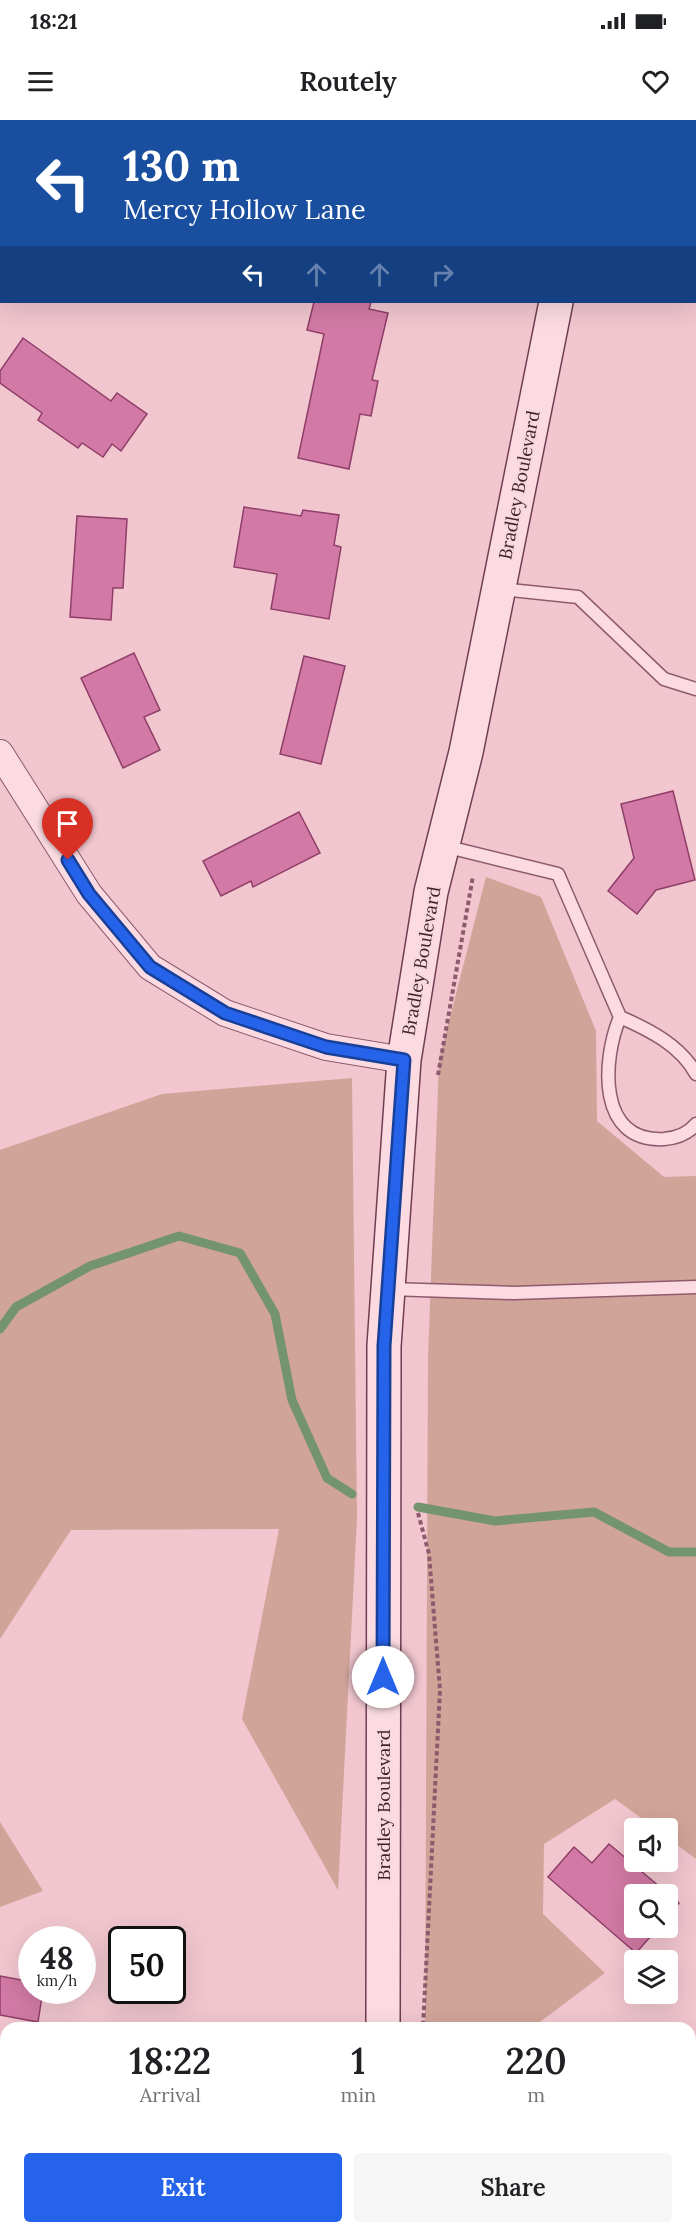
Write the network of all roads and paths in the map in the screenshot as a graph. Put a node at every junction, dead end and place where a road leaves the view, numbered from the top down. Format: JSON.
{"nodes":[{"id":1,"x":556,"y":303,"type":"edge"},
{"id":2,"x":499,"y":588,"type":"junction"},
{"id":3,"x":696,"y":689,"type":"edge"},
{"id":4,"x":0,"y":753,"type":"edge"},
{"id":5,"x":443,"y":846,"type":"junction"},
{"id":6,"x":477,"y":854,"type":"junction"},
{"id":7,"x":621,"y":1017,"type":"junction"},
{"id":8,"x":404,"y":1060,"type":"junction"},
{"id":9,"x":696,"y":1074,"type":"edge"},
{"id":10,"x":436,"y":1086,"type":"dead end"},
{"id":11,"x":696,"y":1124,"type":"edge"},
{"id":12,"x":696,"y":1287,"type":"edge"},
{"id":13,"x":388,"y":1289,"type":"junction"},
{"id":14,"x":415,"y":1502,"type":"dead end"},
{"id":15,"x":383,"y":2022,"type":"edge"},
{"id":16,"x":423,"y":2022,"type":"edge"}],
"edges":[{"from":1,"to":2,"type":"main road","name":"Bradley Boulevard"},
{"from":2,"to":3,"type":"lane"},
{"from":2,"to":5,"type":"main road","name":"Bradley Boulevard"},
{"from":4,"to":8,"type":"street"},
{"from":5,"to":6,"type":"lane"},
{"from":5,"to":8,"type":"main road","name":"Bradley Boulevard"},
{"from":6,"to":7,"type":"lane"},
{"from":6,"to":10,"type":"path"},
{"from":7,"to":9,"type":"lane"},
{"from":7,"to":11,"type":"lane"},
{"from":8,"to":13,"type":"main road","name":"Bradley Boulevard"},
{"from":12,"to":13,"type":"lane"},
{"from":13,"to":15,"type":"main road","name":"Bradley Boulevard"},
{"from":14,"to":16,"type":"path"}]}
